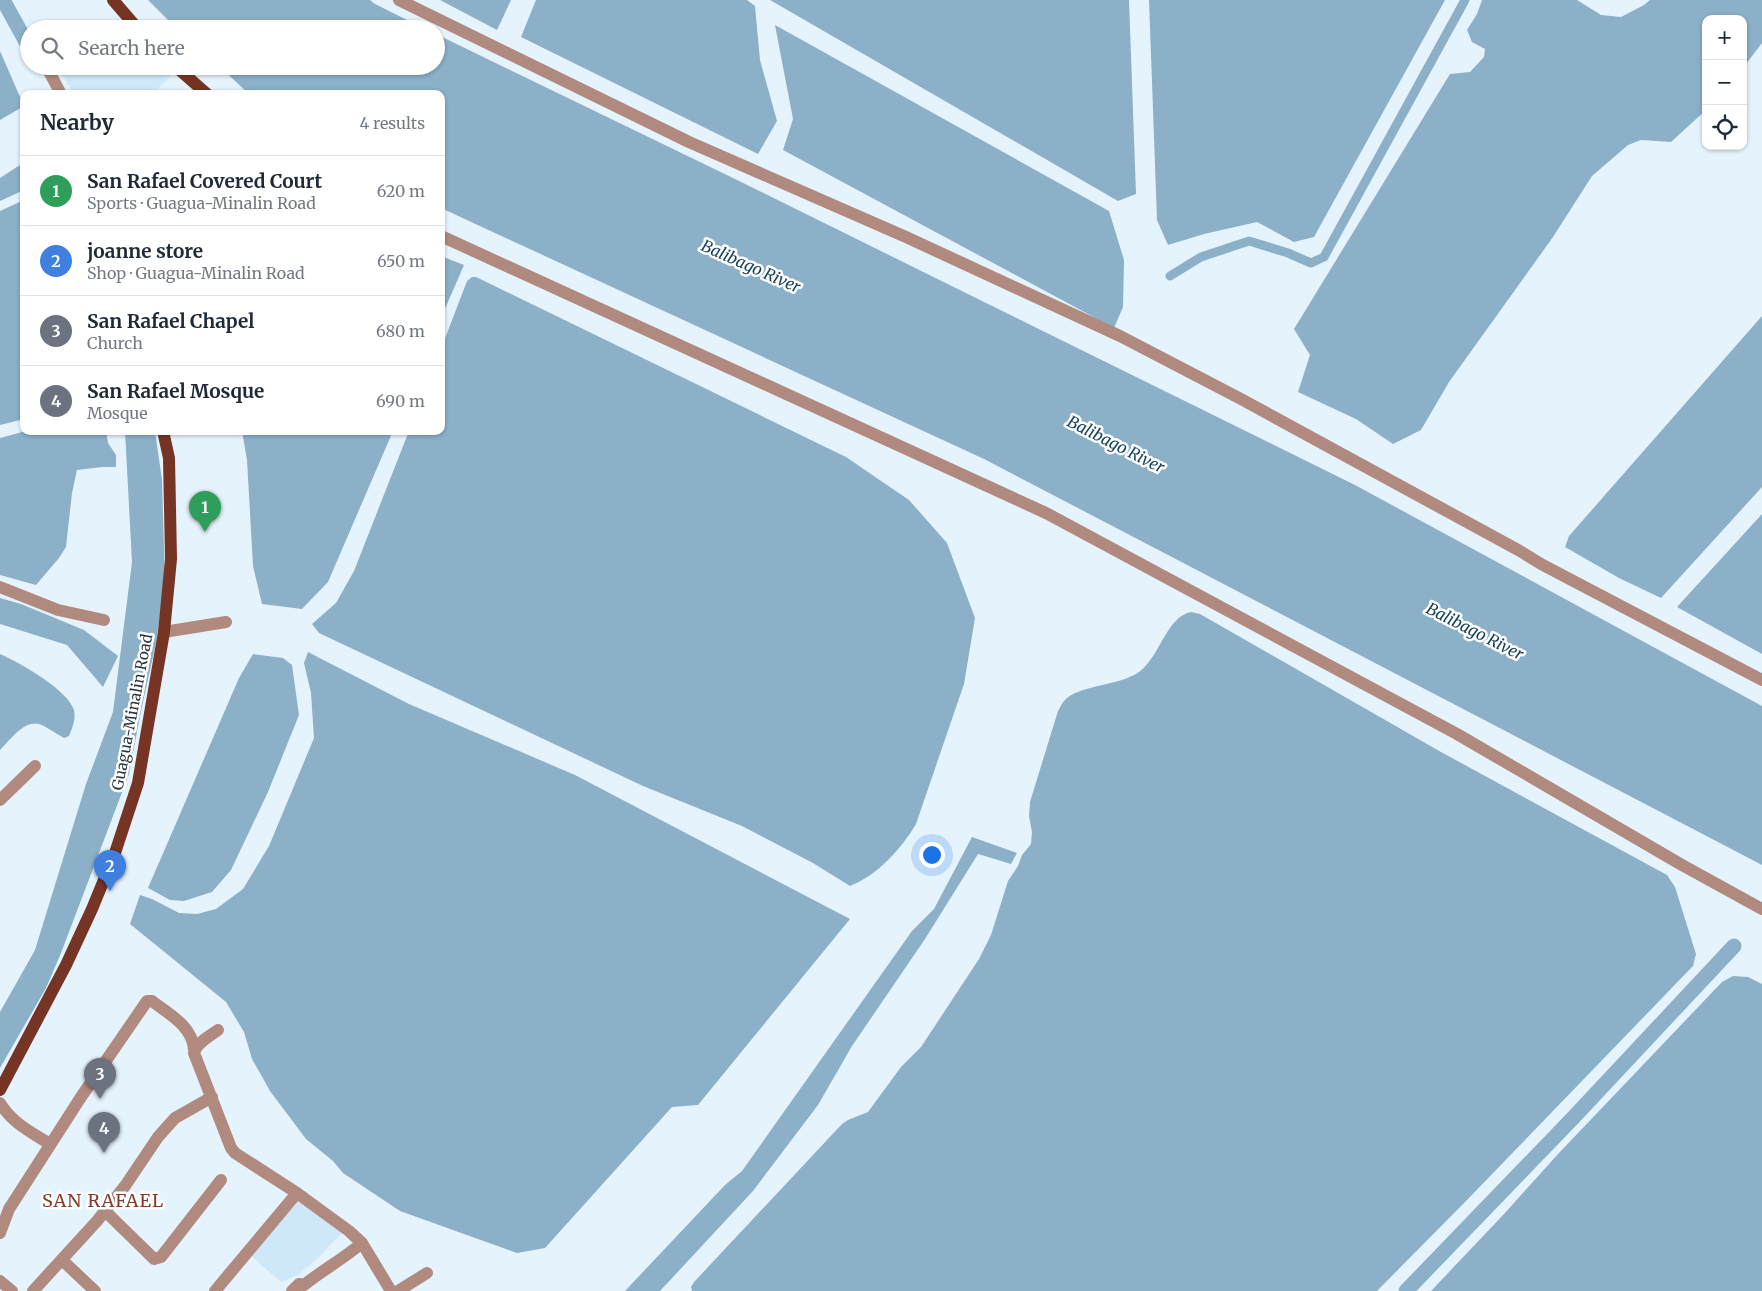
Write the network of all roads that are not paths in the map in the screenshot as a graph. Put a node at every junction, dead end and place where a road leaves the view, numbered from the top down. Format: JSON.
{"nodes":[{"id":1,"x":113,"y":0,"type":"edge"},
{"id":2,"x":399,"y":0,"type":"edge"},
{"id":3,"x":130,"y":20,"type":"edge"},
{"id":4,"x":440,"y":20,"type":"edge"},
{"id":5,"x":445,"y":22,"type":"edge"},
{"id":6,"x":51,"y":75,"type":"edge"},
{"id":7,"x":185,"y":75,"type":"edge"},
{"id":8,"x":59,"y":90,"type":"edge"},
{"id":9,"x":202,"y":90,"type":"edge"},
{"id":10,"x":445,"y":238,"type":"edge"},
{"id":11,"x":164,"y":435,"type":"edge"},
{"id":12,"x":0,"y":587,"type":"edge"},
{"id":13,"x":104,"y":620,"type":"dead end"},
{"id":14,"x":226,"y":622,"type":"dead end"},
{"id":15,"x":164,"y":632,"type":"junction"},
{"id":16,"x":1762,"y":680,"type":"edge"},
{"id":17,"x":36,"y":766,"type":"dead end"},
{"id":18,"x":0,"y":800,"type":"edge"},
{"id":19,"x":1762,"y":909,"type":"edge"},
{"id":20,"x":218,"y":1030,"type":"dead end"},
{"id":21,"x":194,"y":1049,"type":"junction"},
{"id":22,"x":0,"y":1090,"type":"edge"},
{"id":23,"x":212,"y":1097,"type":"junction"},
{"id":24,"x":0,"y":1103,"type":"edge"},
{"id":25,"x":50,"y":1144,"type":"junction"},
{"id":26,"x":221,"y":1180,"type":"dead end"},
{"id":27,"x":297,"y":1192,"type":"junction"},
{"id":28,"x":105,"y":1211,"type":"junction"},
{"id":29,"x":0,"y":1233,"type":"edge"},
{"id":30,"x":362,"y":1243,"type":"junction"},
{"id":31,"x":62,"y":1260,"type":"junction"},
{"id":32,"x":428,"y":1273,"type":"dead end"},
{"id":33,"x":0,"y":1282,"type":"edge"},
{"id":34,"x":12,"y":1291,"type":"edge"},
{"id":35,"x":33,"y":1291,"type":"edge"},
{"id":36,"x":95,"y":1291,"type":"edge"},
{"id":37,"x":215,"y":1291,"type":"edge"},
{"id":38,"x":292,"y":1291,"type":"edge"},
{"id":39,"x":392,"y":1291,"type":"edge"},
{"id":40,"x":398,"y":1291,"type":"edge"}],
"edges":[{"from":1,"to":3,"type":"main road"},
{"from":2,"to":4,"type":"street"},
{"from":5,"to":16,"type":"street"},
{"from":6,"to":8,"type":"street"},
{"from":7,"to":9,"type":"main road"},
{"from":10,"to":19,"type":"street"},
{"from":11,"to":15,"type":"main road","name":"Guagua-Minalin Road"},
{"from":12,"to":13,"type":"street"},
{"from":14,"to":15,"type":"street"},
{"from":15,"to":22,"type":"main road","name":"Guagua-Minalin Road"},
{"from":17,"to":18,"type":"street"},
{"from":20,"to":21,"type":"street"},
{"from":21,"to":23,"type":"street"},
{"from":21,"to":25,"type":"street"},
{"from":23,"to":27,"type":"street"},
{"from":23,"to":28,"type":"street"},
{"from":24,"to":25,"type":"street"},
{"from":25,"to":29,"type":"street"},
{"from":26,"to":28,"type":"street"},
{"from":27,"to":30,"type":"street"},
{"from":27,"to":37,"type":"street"},
{"from":28,"to":31,"type":"street"},
{"from":30,"to":38,"type":"street"},
{"from":30,"to":39,"type":"street"},
{"from":31,"to":35,"type":"street"},
{"from":31,"to":36,"type":"street"},
{"from":32,"to":40,"type":"street"},
{"from":33,"to":34,"type":"street"}]}
